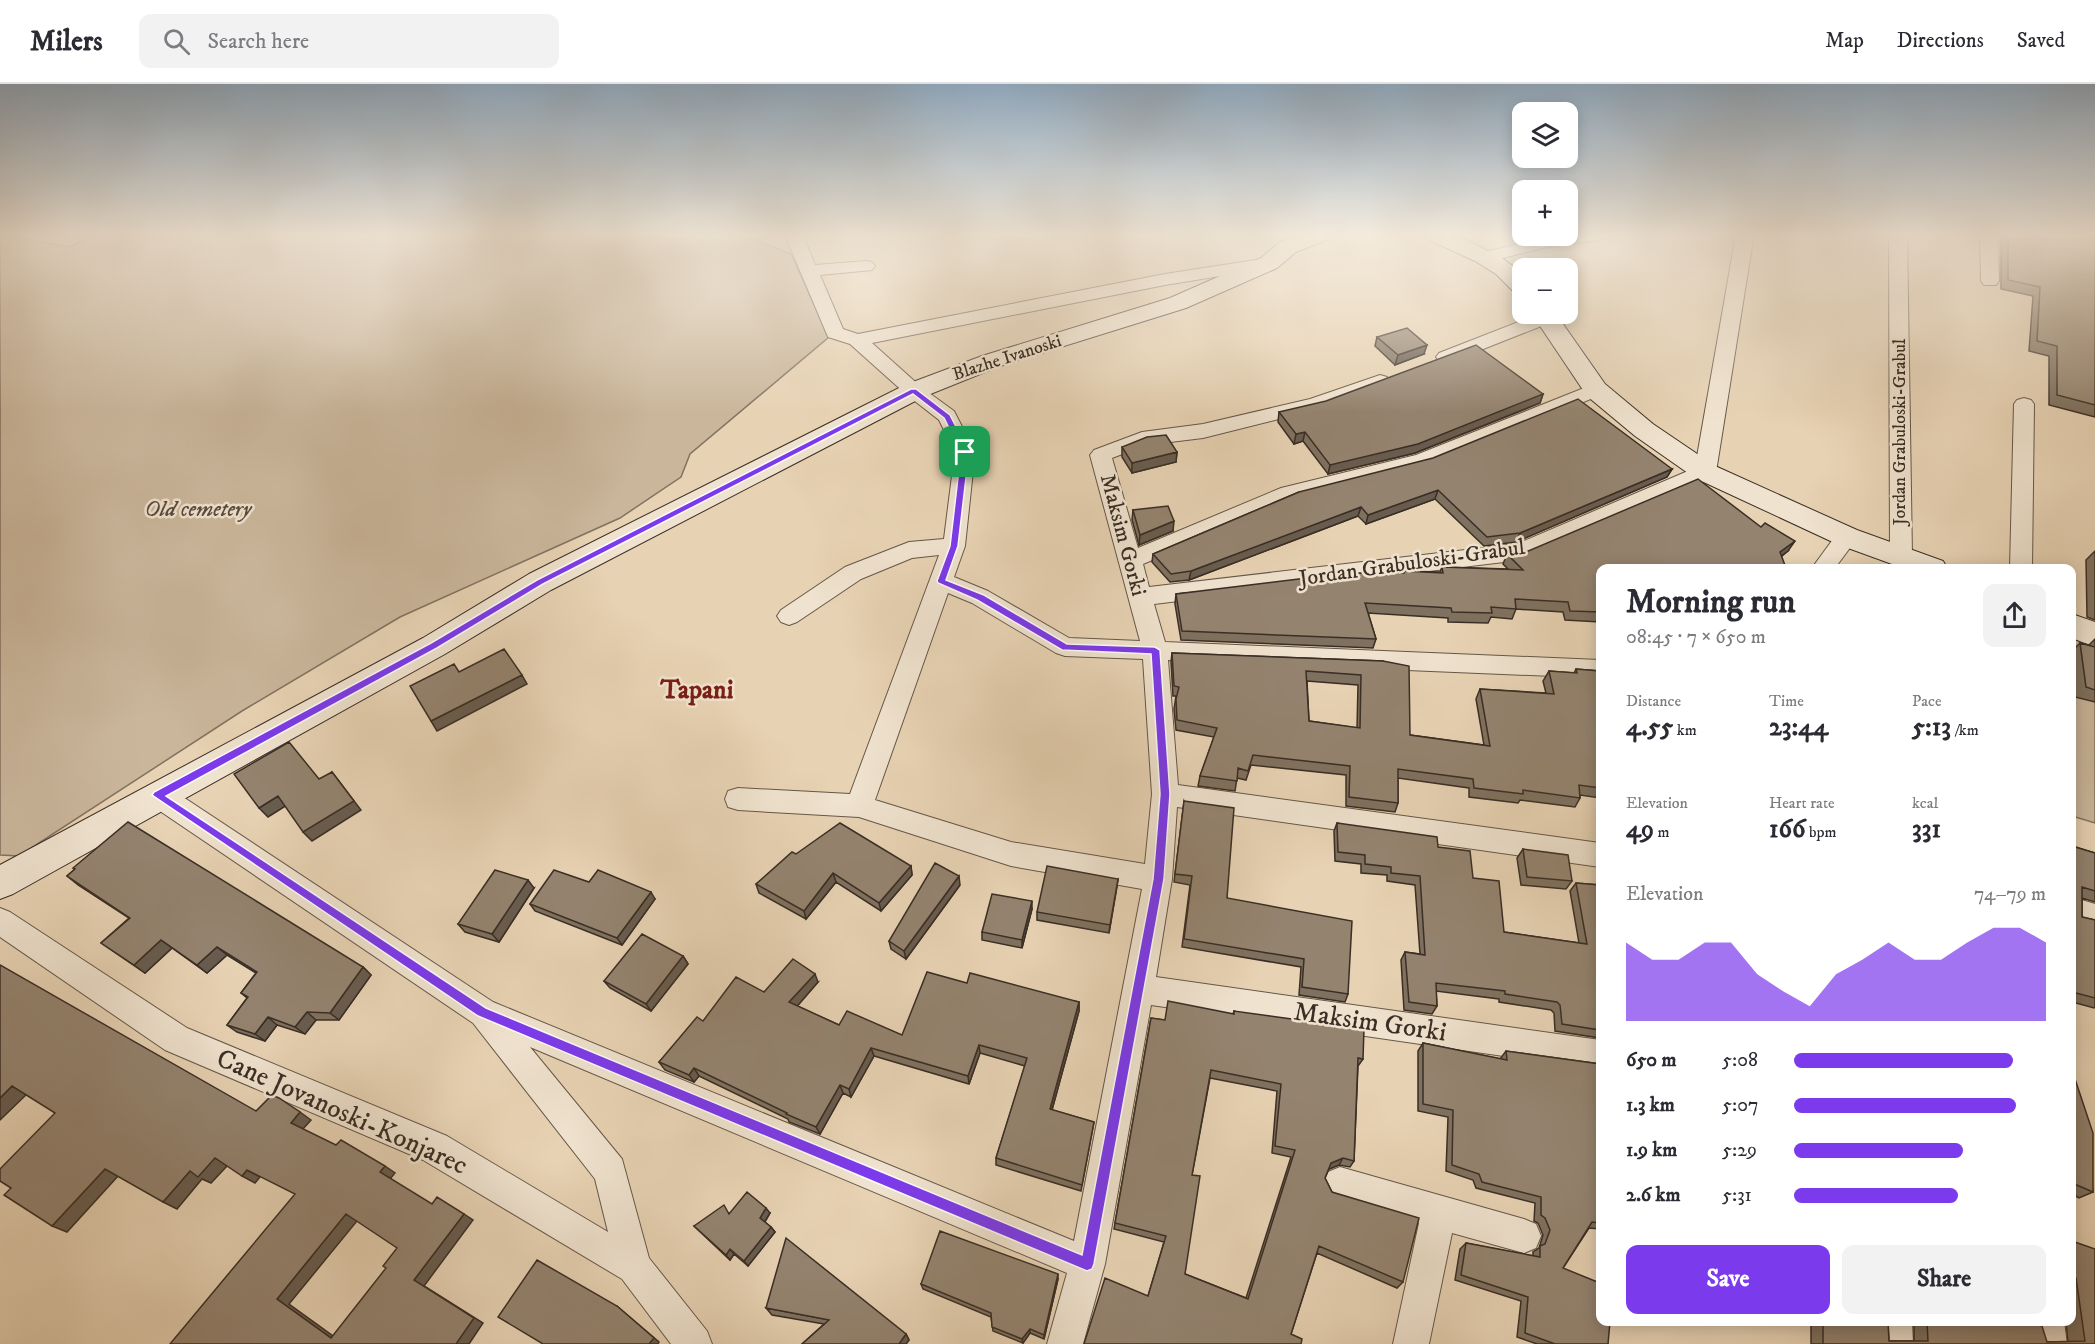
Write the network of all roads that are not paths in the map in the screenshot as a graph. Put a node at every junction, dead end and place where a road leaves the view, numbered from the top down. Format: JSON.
{"nodes":[{"id":1,"x":819,"y":294,"type":"edge"},
{"id":2,"x":1094,"y":294,"type":"edge"},
{"id":3,"x":1199,"y":294,"type":"edge"},
{"id":4,"x":1735,"y":294,"type":"edge"},
{"id":5,"x":1899,"y":294,"type":"edge"},
{"id":6,"x":1523,"y":324,"type":"edge"},
{"id":7,"x":1551,"y":324,"type":"edge"},
{"id":8,"x":857,"y":340,"type":"junction"},
{"id":9,"x":1596,"y":390,"type":"junction"},
{"id":10,"x":914,"y":391,"type":"junction"},
{"id":11,"x":2024,"y":404,"type":"dead end"},
{"id":12,"x":1705,"y":472,"type":"junction"},
{"id":13,"x":1847,"y":537,"type":"junction"},
{"id":14,"x":954,"y":546,"type":"junction"},
{"id":15,"x":1901,"y":556,"type":"junction"},
{"id":16,"x":1129,"y":561,"type":"junction"},
{"id":17,"x":1826,"y":564,"type":"edge"},
{"id":18,"x":1922,"y":564,"type":"edge"},
{"id":19,"x":2021,"y":564,"type":"edge"},
{"id":20,"x":941,"y":581,"type":"junction"},
{"id":21,"x":1140,"y":597,"type":"junction"},
{"id":22,"x":789,"y":616,"type":"dead end"},
{"id":23,"x":2076,"y":627,"type":"edge"},
{"id":24,"x":2095,"y":635,"type":"edge"},
{"id":25,"x":1155,"y":650,"type":"junction"},
{"id":26,"x":1596,"y":669,"type":"edge"},
{"id":27,"x":1165,"y":794,"type":"junction"},
{"id":28,"x":158,"y":795,"type":"junction"},
{"id":29,"x":738,"y":799,"type":"dead end"},
{"id":30,"x":859,"y":806,"type":"junction"},
{"id":31,"x":1596,"y":854,"type":"edge"},
{"id":32,"x":1158,"y":879,"type":"junction"},
{"id":33,"x":0,"y":883,"type":"edge"},
{"id":34,"x":2076,"y":911,"type":"edge"},
{"id":35,"x":2095,"y":917,"type":"edge"},
{"id":36,"x":0,"y":921,"type":"edge"},
{"id":37,"x":1139,"y":989,"type":"junction"},
{"id":38,"x":482,"y":1012,"type":"junction"},
{"id":39,"x":1596,"y":1054,"type":"edge"},
{"id":40,"x":1340,"y":1184,"type":"dead end"},
{"id":41,"x":1439,"y":1212,"type":"junction"},
{"id":42,"x":1524,"y":1236,"type":"dead end"},
{"id":43,"x":1087,"y":1264,"type":"junction"},
{"id":44,"x":634,"y":1266,"type":"junction"},
{"id":45,"x":1894,"y":1326,"type":"edge"},
{"id":46,"x":2047,"y":1326,"type":"edge"},
{"id":47,"x":694,"y":1344,"type":"edge"},
{"id":48,"x":1065,"y":1344,"type":"edge"},
{"id":49,"x":1411,"y":1344,"type":"edge"},
{"id":50,"x":1895,"y":1344,"type":"edge"},
{"id":51,"x":2049,"y":1344,"type":"edge"}],
"edges":[{"from":1,"to":8,"type":"street"},
{"from":2,"to":8,"type":"street","name":"Blazhe Ivanoski"},
{"from":3,"to":10,"type":"street","name":"Blazhe Ivanoski"},
{"from":4,"to":12,"type":"street"},
{"from":5,"to":15,"type":"street","name":"Jordan Grabuloski-Grabul"},
{"from":6,"to":16,"type":"street","name":"Maksim Gorki"},
{"from":7,"to":9,"type":"street","name":"Jordan Grabuloski-Grabul"},
{"from":8,"to":10,"type":"street"},
{"from":9,"to":12,"type":"street","name":"Jordan Grabuloski-Grabul"},
{"from":9,"to":16,"type":"street"},
{"from":10,"to":14,"type":"street"},
{"from":10,"to":28,"type":"street","name":"Blazhe Ivanoski"},
{"from":11,"to":19,"type":"street"},
{"from":12,"to":13,"type":"street","name":"Jordan Grabuloski-Grabul"},
{"from":12,"to":21,"type":"street","name":"Jordan Grabuloski-Grabul"},
{"from":13,"to":15,"type":"street","name":"Jordan Grabuloski-Grabul"},
{"from":13,"to":17,"type":"street"},
{"from":14,"to":20,"type":"street"},
{"from":14,"to":22,"type":"street"},
{"from":15,"to":18,"type":"street","name":"Jordan Grabuloski-Grabul"},
{"from":16,"to":21,"type":"street","name":"Maksim Gorki"},
{"from":20,"to":25,"type":"street"},
{"from":20,"to":30,"type":"street"},
{"from":21,"to":25,"type":"street","name":"Maksim Gorki"},
{"from":23,"to":24,"type":"street"},
{"from":25,"to":26,"type":"street"},
{"from":25,"to":27,"type":"street","name":"Maksim Gorki"},
{"from":27,"to":31,"type":"street"},
{"from":27,"to":32,"type":"street","name":"Maksim Gorki"},
{"from":28,"to":33,"type":"street","name":"Blazhe Ivanoski"},
{"from":28,"to":38,"type":"street"},
{"from":29,"to":30,"type":"street"},
{"from":30,"to":32,"type":"street"},
{"from":32,"to":37,"type":"street","name":"Maksim Gorki"},
{"from":34,"to":35,"type":"street"},
{"from":36,"to":44,"type":"street","name":"Cane Jovanoski-Konjarec"},
{"from":37,"to":39,"type":"street","name":"Maksim Gorki"},
{"from":37,"to":43,"type":"street","name":"Maksim Gorki"},
{"from":38,"to":43,"type":"street"},
{"from":38,"to":44,"type":"street"},
{"from":40,"to":41,"type":"street"},
{"from":41,"to":42,"type":"street"},
{"from":41,"to":49,"type":"street"},
{"from":43,"to":48,"type":"street","name":"Maksim Gorki"},
{"from":44,"to":47,"type":"street","name":"Cane Jovanoski-Konjarec"},
{"from":45,"to":50,"type":"street"},
{"from":46,"to":51,"type":"street"}]}
